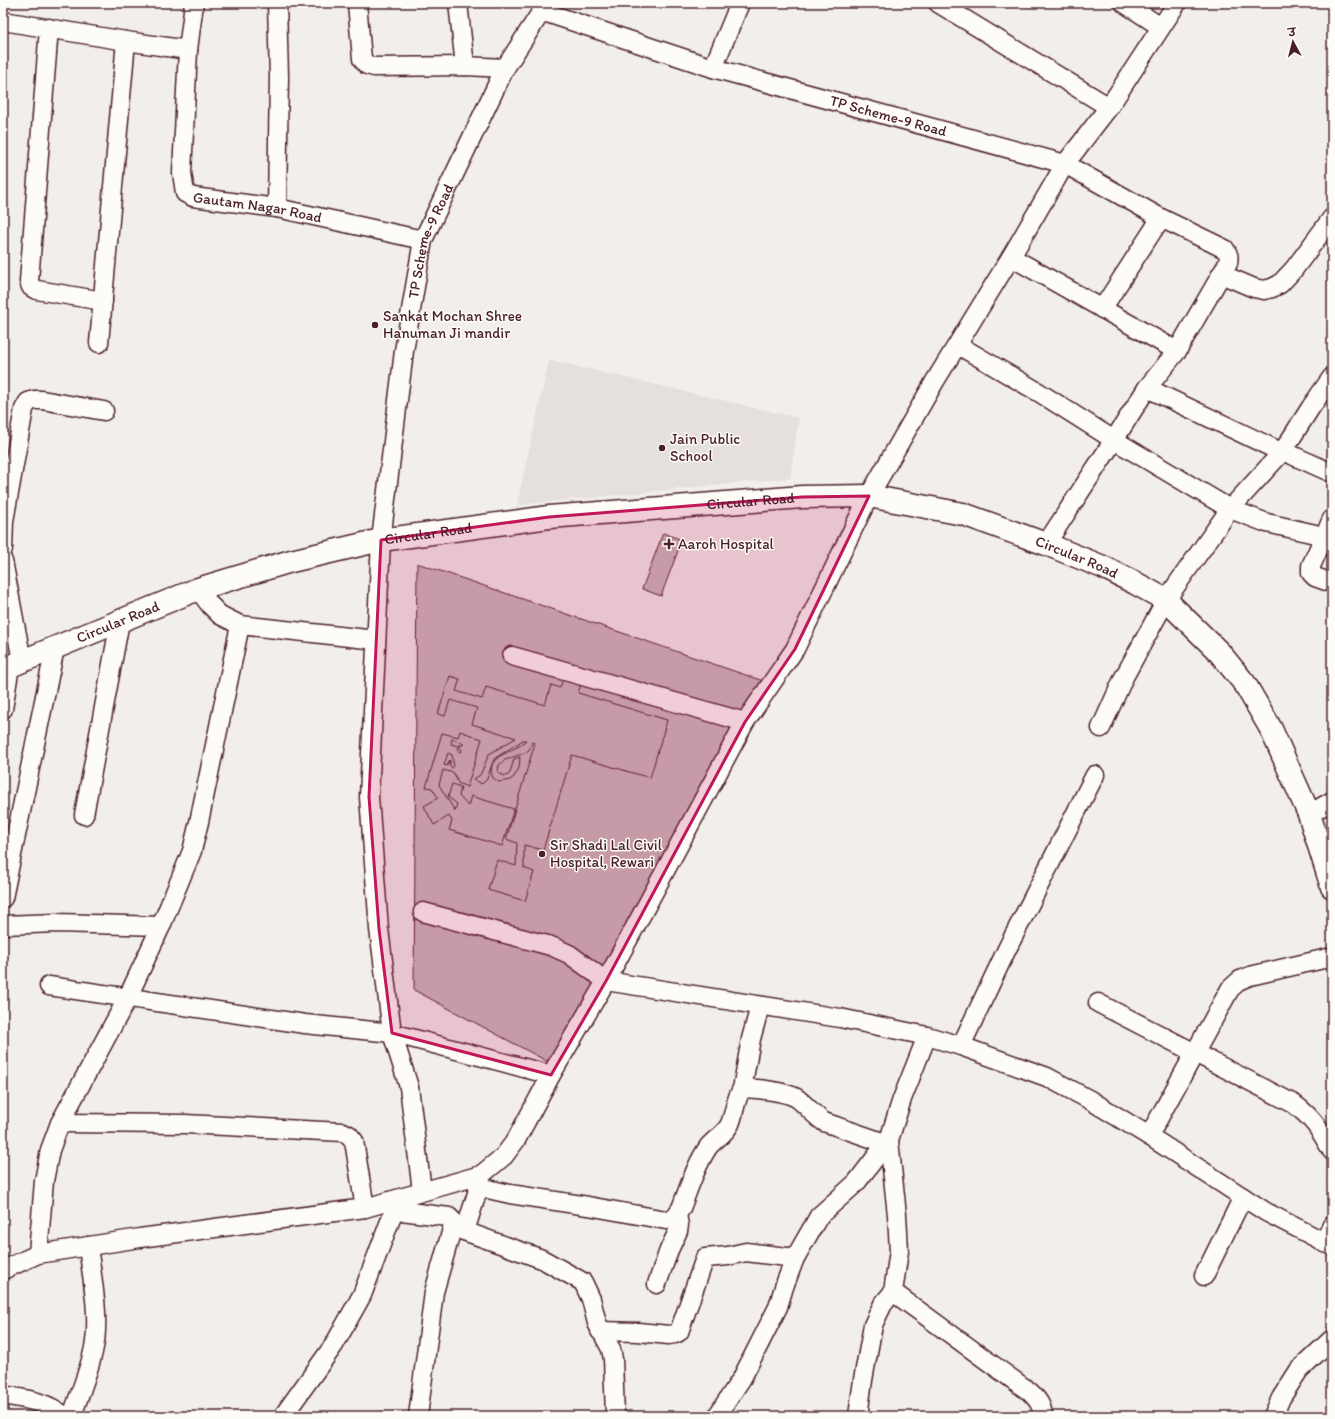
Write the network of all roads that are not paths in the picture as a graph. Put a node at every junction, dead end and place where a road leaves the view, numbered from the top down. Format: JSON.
{"nodes":[{"id":1,"x":194,"y":3,"type":"edge"},
{"id":2,"x":277,"y":3,"type":"edge"},
{"id":3,"x":357,"y":3,"type":"edge"},
{"id":4,"x":458,"y":3,"type":"edge"},
{"id":5,"x":740,"y":3,"type":"edge"},
{"id":6,"x":938,"y":3,"type":"edge"},
{"id":7,"x":1124,"y":3,"type":"edge"},
{"id":8,"x":1177,"y":3,"type":"edge"},
{"id":9,"x":544,"y":7,"type":"edge"},
{"id":10,"x":3,"y":21,"type":"edge"},
{"id":11,"x":1161,"y":27,"type":"junction"},
{"id":12,"x":49,"y":28,"type":"junction"},
{"id":13,"x":126,"y":41,"type":"junction"},
{"id":14,"x":188,"y":50,"type":"junction"},
{"id":15,"x":464,"y":66,"type":"junction"},
{"id":16,"x":505,"y":68,"type":"junction"},
{"id":17,"x":713,"y":68,"type":"junction"},
{"id":18,"x":1108,"y":107,"type":"junction"},
{"id":19,"x":1064,"y":164,"type":"junction"},
{"id":20,"x":277,"y":208,"type":"junction"},
{"id":21,"x":1161,"y":218,"type":"junction"},
{"id":22,"x":1332,"y":218,"type":"edge"},
{"id":23,"x":423,"y":240,"type":"junction"},
{"id":24,"x":1011,"y":257,"type":"junction"},
{"id":25,"x":1221,"y":274,"type":"junction"},
{"id":26,"x":103,"y":301,"type":"junction"},
{"id":27,"x":1102,"y":309,"type":"junction"},
{"id":28,"x":99,"y":343,"type":"dead end"},
{"id":29,"x":958,"y":345,"type":"junction"},
{"id":30,"x":1177,"y":351,"type":"junction"},
{"id":31,"x":1332,"y":377,"type":"edge"},
{"id":32,"x":1147,"y":388,"type":"junction"},
{"id":33,"x":104,"y":411,"type":"dead end"},
{"id":34,"x":1114,"y":440,"type":"junction"},
{"id":35,"x":1282,"y":452,"type":"junction"},
{"id":36,"x":1332,"y":473,"type":"edge"},
{"id":37,"x":869,"y":496,"type":"junction"},
{"id":38,"x":1230,"y":509,"type":"junction"},
{"id":39,"x":1332,"y":519,"type":"edge"},
{"id":40,"x":1324,"y":536,"type":"junction"},
{"id":41,"x":381,"y":540,"type":"junction"},
{"id":42,"x":1046,"y":544,"type":"junction"},
{"id":43,"x":3,"y":549,"type":"edge"},
{"id":44,"x":3,"y":562,"type":"edge"},
{"id":45,"x":1332,"y":583,"type":"edge"},
{"id":46,"x":198,"y":589,"type":"junction"},
{"id":47,"x":1166,"y":600,"type":"junction"},
{"id":48,"x":120,"y":621,"type":"junction"},
{"id":49,"x":240,"y":625,"type":"junction"},
{"id":50,"x":376,"y":640,"type":"junction"},
{"id":51,"x":55,"y":648,"type":"junction"},
{"id":52,"x":512,"y":656,"type":"dead end"},
{"id":53,"x":12,"y":665,"type":"edge"},
{"id":54,"x":3,"y":710,"type":"edge"},
{"id":55,"x":745,"y":722,"type":"junction"},
{"id":56,"x":1101,"y":728,"type":"dead end"},
{"id":57,"x":1095,"y":775,"type":"dead end"},
{"id":58,"x":1332,"y":801,"type":"edge"},
{"id":59,"x":1309,"y":814,"type":"junction"},
{"id":60,"x":84,"y":815,"type":"dead end"},
{"id":61,"x":1332,"y":886,"type":"edge"},
{"id":62,"x":3,"y":898,"type":"edge"},
{"id":63,"x":423,"y":912,"type":"dead end"},
{"id":64,"x":3,"y":925,"type":"edge"},
{"id":65,"x":161,"y":926,"type":"junction"},
{"id":66,"x":1332,"y":957,"type":"edge"},
{"id":67,"x":606,"y":981,"type":"junction"},
{"id":68,"x":49,"y":986,"type":"dead end"},
{"id":69,"x":128,"y":999,"type":"junction"},
{"id":70,"x":1098,"y":1003,"type":"dead end"},
{"id":71,"x":760,"y":1006,"type":"junction"},
{"id":72,"x":392,"y":1033,"type":"junction"},
{"id":73,"x":927,"y":1036,"type":"junction"},
{"id":74,"x":961,"y":1046,"type":"junction"},
{"id":75,"x":1195,"y":1054,"type":"junction"},
{"id":76,"x":551,"y":1075,"type":"junction"},
{"id":77,"x":742,"y":1089,"type":"junction"},
{"id":78,"x":60,"y":1123,"type":"junction"},
{"id":79,"x":1149,"y":1136,"type":"junction"},
{"id":80,"x":887,"y":1141,"type":"junction"},
{"id":81,"x":1332,"y":1151,"type":"edge"},
{"id":82,"x":480,"y":1181,"type":"junction"},
{"id":83,"x":422,"y":1191,"type":"junction"},
{"id":84,"x":1243,"y":1197,"type":"junction"},
{"id":85,"x":396,"y":1205,"type":"junction"},
{"id":86,"x":365,"y":1208,"type":"junction"},
{"id":87,"x":677,"y":1215,"type":"junction"},
{"id":88,"x":1332,"y":1225,"type":"edge"},
{"id":89,"x":459,"y":1229,"type":"junction"},
{"id":90,"x":1328,"y":1245,"type":"edge"},
{"id":91,"x":88,"y":1246,"type":"junction"},
{"id":92,"x":38,"y":1254,"type":"junction"},
{"id":93,"x":795,"y":1258,"type":"junction"},
{"id":94,"x":3,"y":1270,"type":"edge"},
{"id":95,"x":1204,"y":1276,"type":"dead end"},
{"id":96,"x":657,"y":1284,"type":"dead end"},
{"id":97,"x":893,"y":1292,"type":"junction"},
{"id":98,"x":600,"y":1331,"type":"junction"},
{"id":99,"x":1332,"y":1339,"type":"edge"},
{"id":100,"x":3,"y":1395,"type":"edge"},
{"id":101,"x":64,"y":1416,"type":"edge"},
{"id":102,"x":72,"y":1416,"type":"edge"},
{"id":103,"x":283,"y":1416,"type":"edge"},
{"id":104,"x":418,"y":1416,"type":"edge"},
{"id":105,"x":615,"y":1416,"type":"edge"},
{"id":106,"x":717,"y":1416,"type":"edge"},
{"id":107,"x":858,"y":1416,"type":"edge"},
{"id":108,"x":1044,"y":1416,"type":"edge"},
{"id":109,"x":1272,"y":1416,"type":"edge"}],
"edges":[{"from":1,"to":14,"type":"street","name":"Gautam Nagar Road"},
{"from":2,"to":20,"type":"street"},
{"from":3,"to":15,"type":"street"},
{"from":4,"to":15,"type":"street"},
{"from":5,"to":17,"type":"street"},
{"from":6,"to":18,"type":"street"},
{"from":7,"to":11,"type":"street"},
{"from":8,"to":11,"type":"street"},
{"from":9,"to":16,"type":"street","name":"TP Scheme-9 Road"},
{"from":9,"to":17,"type":"street","name":"TP Scheme-9 Road"},
{"from":10,"to":12,"type":"street"},
{"from":11,"to":18,"type":"street"},
{"from":12,"to":13,"type":"street"},
{"from":12,"to":26,"type":"street"},
{"from":13,"to":14,"type":"street"},
{"from":13,"to":26,"type":"street"},
{"from":14,"to":20,"type":"street","name":"Gautam Nagar Road"},
{"from":15,"to":16,"type":"street"},
{"from":16,"to":23,"type":"street","name":"TP Scheme-9 Road"},
{"from":17,"to":19,"type":"street","name":"TP Scheme-9 Road"},
{"from":18,"to":19,"type":"street"},
{"from":19,"to":21,"type":"street","name":"TP Scheme-9 Road"},
{"from":19,"to":24,"type":"street"},
{"from":20,"to":23,"type":"street","name":"Gautam Nagar Road"},
{"from":21,"to":25,"type":"street","name":"TP Scheme-9 Road"},
{"from":21,"to":27,"type":"street"},
{"from":22,"to":25,"type":"street"},
{"from":23,"to":41,"type":"street","name":"TP Scheme-9 Road"},
{"from":24,"to":27,"type":"street"},
{"from":24,"to":29,"type":"street"},
{"from":25,"to":30,"type":"street"},
{"from":26,"to":28,"type":"street"},
{"from":27,"to":30,"type":"street"},
{"from":29,"to":34,"type":"street"},
{"from":29,"to":37,"type":"street"},
{"from":30,"to":32,"type":"street"},
{"from":31,"to":35,"type":"street"},
{"from":32,"to":34,"type":"street"},
{"from":32,"to":35,"type":"street"},
{"from":33,"to":43,"type":"street"},
{"from":34,"to":38,"type":"street"},
{"from":34,"to":42,"type":"street"},
{"from":35,"to":36,"type":"street"},
{"from":35,"to":38,"type":"street"},
{"from":37,"to":41,"type":"main road","name":"Circular Road"},
{"from":37,"to":42,"type":"main road","name":"Circular Road"},
{"from":37,"to":55,"type":"street"},
{"from":38,"to":40,"type":"street"},
{"from":38,"to":47,"type":"street"},
{"from":39,"to":40,"type":"street"},
{"from":40,"to":45,"type":"street"},
{"from":41,"to":46,"type":"main road","name":"Circular Road"},
{"from":41,"to":50,"type":"street","name":"TP Scheme-9 Road"},
{"from":42,"to":47,"type":"main road","name":"Circular Road"},
{"from":44,"to":53,"type":"street"},
{"from":46,"to":48,"type":"main road","name":"Circular Road"},
{"from":46,"to":49,"type":"street"},
{"from":47,"to":56,"type":"street"},
{"from":47,"to":59,"type":"main road","name":"Circular Road"},
{"from":48,"to":51,"type":"main road","name":"Circular Road"},
{"from":48,"to":60,"type":"street"},
{"from":49,"to":50,"type":"street"},
{"from":49,"to":65,"type":"street"},
{"from":50,"to":72,"type":"street","name":"TP Scheme-9 Road"},
{"from":51,"to":53,"type":"main road","name":"Circular Road"},
{"from":51,"to":62,"type":"street"},
{"from":52,"to":55,"type":"street"},
{"from":53,"to":54,"type":"street"},
{"from":55,"to":67,"type":"street"},
{"from":57,"to":74,"type":"street"},
{"from":58,"to":59,"type":"street"},
{"from":59,"to":61,"type":"main road","name":"Circular Road"},
{"from":63,"to":67,"type":"street"},
{"from":64,"to":65,"type":"street"},
{"from":65,"to":69,"type":"street"},
{"from":66,"to":75,"type":"street"},
{"from":67,"to":71,"type":"street"},
{"from":67,"to":76,"type":"street"},
{"from":68,"to":69,"type":"street"},
{"from":69,"to":72,"type":"street"},
{"from":69,"to":78,"type":"street"},
{"from":70,"to":75,"type":"street"},
{"from":71,"to":73,"type":"street"},
{"from":71,"to":77,"type":"street"},
{"from":72,"to":76,"type":"street"},
{"from":72,"to":83,"type":"street","name":"TP Scheme-9 Road"},
{"from":73,"to":74,"type":"street"},
{"from":73,"to":80,"type":"street"},
{"from":74,"to":79,"type":"street"},
{"from":75,"to":79,"type":"street"},
{"from":75,"to":81,"type":"street"},
{"from":76,"to":82,"type":"street"},
{"from":77,"to":80,"type":"street"},
{"from":77,"to":87,"type":"street"},
{"from":78,"to":86,"type":"street"},
{"from":78,"to":92,"type":"street"},
{"from":79,"to":84,"type":"street"},
{"from":80,"to":93,"type":"street"},
{"from":80,"to":97,"type":"street"},
{"from":82,"to":83,"type":"street"},
{"from":82,"to":87,"type":"street"},
{"from":82,"to":89,"type":"street"},
{"from":83,"to":85,"type":"street"},
{"from":84,"to":90,"type":"street"},
{"from":84,"to":95,"type":"street"},
{"from":85,"to":86,"type":"street"},
{"from":85,"to":89,"type":"street"},
{"from":85,"to":103,"type":"street"},
{"from":86,"to":91,"type":"street"},
{"from":87,"to":96,"type":"street"},
{"from":88,"to":90,"type":"street"},
{"from":89,"to":98,"type":"street"},
{"from":89,"to":104,"type":"street"},
{"from":91,"to":92,"type":"street"},
{"from":91,"to":102,"type":"street"},
{"from":92,"to":94,"type":"street"},
{"from":93,"to":98,"type":"street"},
{"from":93,"to":106,"type":"street"},
{"from":97,"to":107,"type":"street"},
{"from":97,"to":108,"type":"street"},
{"from":98,"to":105,"type":"street"},
{"from":99,"to":109,"type":"street"},
{"from":100,"to":101,"type":"street"}]}
